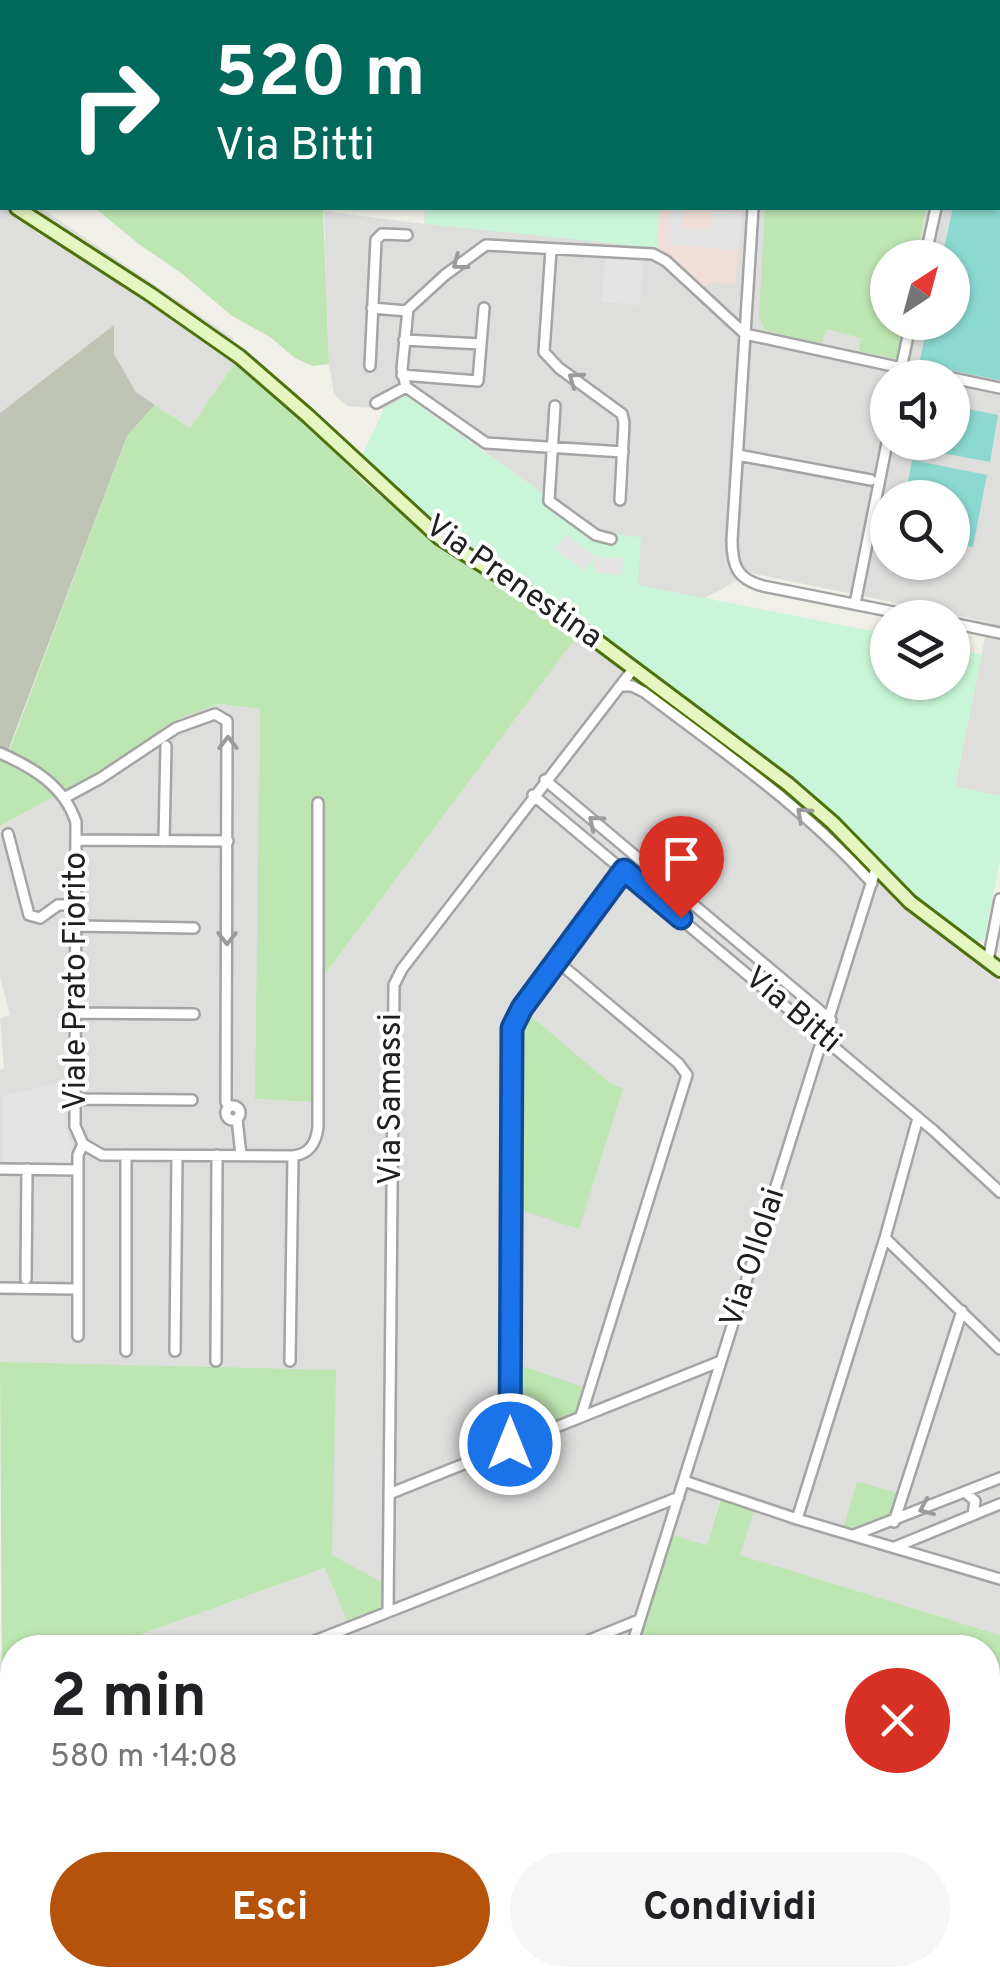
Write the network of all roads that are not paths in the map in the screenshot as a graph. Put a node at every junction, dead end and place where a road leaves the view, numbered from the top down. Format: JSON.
{"nodes":[{"id":1,"x":21,"y":210,"type":"edge"},
{"id":2,"x":753,"y":210,"type":"edge"},
{"id":3,"x":936,"y":210,"type":"edge"},
{"id":4,"x":407,"y":235,"type":"dead end"},
{"id":5,"x":930,"y":240,"type":"edge"},
{"id":6,"x":550,"y":249,"type":"junction"},
{"id":7,"x":372,"y":308,"type":"junction"},
{"id":8,"x":484,"y":308,"type":"dead end"},
{"id":9,"x":407,"y":311,"type":"junction"},
{"id":10,"x":746,"y":334,"type":"junction"},
{"id":11,"x":404,"y":340,"type":"junction"},
{"id":12,"x":481,"y":344,"type":"junction"},
{"id":13,"x":870,"y":365,"type":"edge"},
{"id":14,"x":370,"y":366,"type":"dead end"},
{"id":15,"x":402,"y":375,"type":"junction"},
{"id":16,"x":970,"y":382,"type":"edge"},
{"id":17,"x":406,"y":388,"type":"junction"},
{"id":18,"x":1000,"y":388,"type":"edge"},
{"id":19,"x":376,"y":403,"type":"dead end"},
{"id":20,"x":555,"y":406,"type":"dead end"},
{"id":21,"x":552,"y":448,"type":"junction"},
{"id":22,"x":622,"y":452,"type":"junction"},
{"id":23,"x":738,"y":455,"type":"junction"},
{"id":24,"x":884,"y":460,"type":"edge"},
{"id":25,"x":871,"y":480,"type":"dead end"},
{"id":26,"x":620,"y":500,"type":"dead end"},
{"id":27,"x":611,"y":539,"type":"dead end"},
{"id":28,"x":855,"y":604,"type":"junction"},
{"id":29,"x":870,"y":607,"type":"edge"},
{"id":30,"x":970,"y":627,"type":"edge"},
{"id":31,"x":1000,"y":633,"type":"edge"},
{"id":32,"x":634,"y":668,"type":"junction"},
{"id":33,"x":620,"y":686,"type":"junction"},
{"id":34,"x":166,"y":746,"type":"dead end"},
{"id":35,"x":0,"y":754,"type":"edge"},
{"id":36,"x":545,"y":780,"type":"junction"},
{"id":37,"x":533,"y":795,"type":"junction"},
{"id":38,"x":64,"y":798,"type":"junction"},
{"id":39,"x":318,"y":803,"type":"dead end"},
{"id":40,"x":8,"y":834,"type":"dead end"},
{"id":41,"x":78,"y":840,"type":"junction"},
{"id":42,"x":164,"y":841,"type":"junction"},
{"id":43,"x":228,"y":841,"type":"junction"},
{"id":44,"x":876,"y":868,"type":"junction"},
{"id":45,"x":624,"y":870,"type":"junction"},
{"id":46,"x":872,"y":884,"type":"junction"},
{"id":47,"x":1000,"y":900,"type":"edge"},
{"id":48,"x":78,"y":905,"type":"junction"},
{"id":49,"x":78,"y":926,"type":"junction"},
{"id":50,"x":194,"y":928,"type":"dead end"},
{"id":51,"x":988,"y":960,"type":"junction"},
{"id":52,"x":558,"y":962,"type":"junction"},
{"id":53,"x":1000,"y":970,"type":"edge"},
{"id":54,"x":77,"y":1014,"type":"junction"},
{"id":55,"x":194,"y":1014,"type":"dead end"},
{"id":56,"x":831,"y":1020,"type":"junction"},
{"id":57,"x":825,"y":1038,"type":"junction"},
{"id":58,"x":76,"y":1099,"type":"junction"},
{"id":59,"x":192,"y":1100,"type":"dead end"},
{"id":60,"x":918,"y":1118,"type":"junction"},
{"id":61,"x":84,"y":1144,"type":"junction"},
{"id":62,"x":126,"y":1155,"type":"junction"},
{"id":63,"x":217,"y":1155,"type":"junction"},
{"id":64,"x":241,"y":1155,"type":"junction"},
{"id":65,"x":177,"y":1156,"type":"junction"},
{"id":66,"x":293,"y":1156,"type":"junction"},
{"id":67,"x":0,"y":1168,"type":"edge"},
{"id":68,"x":27,"y":1169,"type":"junction"},
{"id":69,"x":78,"y":1170,"type":"junction"},
{"id":70,"x":1000,"y":1192,"type":"edge"},
{"id":71,"x":886,"y":1238,"type":"junction"},
{"id":72,"x":26,"y":1279,"type":"dead end"},
{"id":73,"x":0,"y":1288,"type":"edge"},
{"id":74,"x":78,"y":1289,"type":"junction"},
{"id":75,"x":962,"y":1311,"type":"junction"},
{"id":76,"x":78,"y":1336,"type":"dead end"},
{"id":77,"x":1000,"y":1348,"type":"edge"},
{"id":78,"x":126,"y":1351,"type":"dead end"},
{"id":79,"x":175,"y":1351,"type":"dead end"},
{"id":80,"x":216,"y":1361,"type":"dead end"},
{"id":81,"x":290,"y":1361,"type":"dead end"},
{"id":82,"x":721,"y":1361,"type":"junction"},
{"id":83,"x":581,"y":1416,"type":"junction"},
{"id":84,"x":510,"y":1444,"type":"junction"},
{"id":85,"x":1000,"y":1478,"type":"edge"},
{"id":86,"x":684,"y":1480,"type":"junction"},
{"id":87,"x":986,"y":1483,"type":"junction"},
{"id":88,"x":965,"y":1492,"type":"junction"},
{"id":89,"x":389,"y":1494,"type":"junction"},
{"id":90,"x":678,"y":1496,"type":"junction"},
{"id":91,"x":1000,"y":1504,"type":"edge"},
{"id":92,"x":974,"y":1515,"type":"junction"},
{"id":93,"x":797,"y":1519,"type":"junction"},
{"id":94,"x":894,"y":1522,"type":"junction"},
{"id":95,"x":851,"y":1536,"type":"junction"},
{"id":96,"x":895,"y":1548,"type":"junction"},
{"id":97,"x":1000,"y":1579,"type":"edge"},
{"id":98,"x":388,"y":1612,"type":"junction"},
{"id":99,"x":639,"y":1620,"type":"junction"},
{"id":100,"x":330,"y":1635,"type":"edge"},
{"id":101,"x":602,"y":1635,"type":"edge"},
{"id":102,"x":635,"y":1635,"type":"edge"}],
"edges":[{"from":1,"to":32,"type":"main road","name":"Via Prenestina"},
{"from":2,"to":10,"type":"street"},
{"from":3,"to":5,"type":"street"},
{"from":4,"to":7,"type":"street"},
{"from":6,"to":9,"type":"street","one_way":true},
{"from":6,"to":10,"type":"street"},
{"from":22,"to":6,"type":"street","one_way":true},
{"from":7,"to":9,"type":"street"},
{"from":7,"to":14,"type":"street"},
{"from":8,"to":12,"type":"street"},
{"from":9,"to":11,"type":"street"},
{"from":10,"to":13,"type":"street"},
{"from":10,"to":23,"type":"street"},
{"from":11,"to":12,"type":"street"},
{"from":11,"to":15,"type":"street"},
{"from":12,"to":15,"type":"street"},
{"from":15,"to":17,"type":"street"},
{"from":16,"to":18,"type":"street"},
{"from":17,"to":19,"type":"street"},
{"from":17,"to":21,"type":"street"},
{"from":20,"to":21,"type":"street"},
{"from":21,"to":22,"type":"street"},
{"from":21,"to":27,"type":"street"},
{"from":22,"to":26,"type":"street"},
{"from":23,"to":25,"type":"street"},
{"from":23,"to":28,"type":"street"},
{"from":24,"to":28,"type":"street"},
{"from":28,"to":29,"type":"street"},
{"from":30,"to":31,"type":"street"},
{"from":32,"to":33,"type":"street","name":"Via Samassi"},
{"from":32,"to":44,"type":"main road","name":"Via Prenestina"},
{"from":33,"to":36,"type":"street","name":"Via Samassi"},
{"from":46,"to":33,"type":"street","one_way":true},
{"from":34,"to":42,"type":"street"},
{"from":35,"to":38,"type":"street"},
{"from":36,"to":37,"type":"street","name":"Via Samassi"},
{"from":56,"to":36,"type":"street","name":"Via Bitti","one_way":true},
{"from":37,"to":45,"type":"street","name":"Via Bitti"},
{"from":37,"to":89,"type":"street","name":"Via Samassi"},
{"from":38,"to":41,"type":"street","name":"Viale Prato Fiorito"},
{"from":43,"to":38,"type":"street","one_way":true},
{"from":39,"to":66,"type":"street"},
{"from":40,"to":48,"type":"street"},
{"from":41,"to":42,"type":"street"},
{"from":41,"to":48,"type":"street","name":"Viale Prato Fiorito"},
{"from":42,"to":43,"type":"street"},
{"from":43,"to":64,"type":"street","one_way":true},
{"from":44,"to":46,"type":"street","name":"Via Ollolai"},
{"from":44,"to":51,"type":"main road","name":"Via Prenestina"},
{"from":45,"to":52,"type":"street"},
{"from":45,"to":57,"type":"street","name":"Via Bitti"},
{"from":46,"to":56,"type":"street","name":"Via Ollolai"},
{"from":47,"to":51,"type":"street"},
{"from":48,"to":49,"type":"street","name":"Viale Prato Fiorito"},
{"from":49,"to":50,"type":"street"},
{"from":49,"to":54,"type":"street","name":"Viale Prato Fiorito"},
{"from":51,"to":53,"type":"main road","name":"Via Prenestina"},
{"from":52,"to":83,"type":"street"},
{"from":52,"to":84,"type":"street"},
{"from":54,"to":55,"type":"street"},
{"from":54,"to":58,"type":"street","name":"Viale Prato Fiorito"},
{"from":56,"to":57,"type":"street","name":"Via Ollolai"},
{"from":57,"to":60,"type":"street","name":"Via Bitti"},
{"from":57,"to":82,"type":"street","name":"Via Ollolai"},
{"from":58,"to":59,"type":"street"},
{"from":58,"to":61,"type":"street","name":"Viale Prato Fiorito"},
{"from":60,"to":70,"type":"street","name":"Via Bitti"},
{"from":60,"to":71,"type":"street"},
{"from":61,"to":62,"type":"street","name":"Viale Prato Fiorito"},
{"from":61,"to":69,"type":"street"},
{"from":62,"to":65,"type":"street","name":"Viale Prato Fiorito"},
{"from":62,"to":78,"type":"street"},
{"from":63,"to":64,"type":"street","name":"Viale Prato Fiorito"},
{"from":63,"to":65,"type":"street","name":"Viale Prato Fiorito"},
{"from":63,"to":80,"type":"street"},
{"from":64,"to":66,"type":"street","name":"Viale Prato Fiorito"},
{"from":65,"to":79,"type":"street"},
{"from":66,"to":81,"type":"street"},
{"from":67,"to":68,"type":"street"},
{"from":68,"to":69,"type":"street"},
{"from":68,"to":72,"type":"street"},
{"from":69,"to":74,"type":"street"},
{"from":71,"to":75,"type":"street"},
{"from":71,"to":93,"type":"street"},
{"from":73,"to":74,"type":"street"},
{"from":74,"to":76,"type":"street"},
{"from":75,"to":77,"type":"street"},
{"from":75,"to":94,"type":"street"},
{"from":82,"to":83,"type":"street"},
{"from":82,"to":86,"type":"street","name":"Via Ollolai"},
{"from":83,"to":84,"type":"street"},
{"from":84,"to":89,"type":"street"},
{"from":85,"to":87,"type":"street"},
{"from":86,"to":90,"type":"street","name":"Via Ollolai"},
{"from":86,"to":93,"type":"street"},
{"from":87,"to":88,"type":"street"},
{"from":87,"to":91,"type":"street"},
{"from":88,"to":92,"type":"street"},
{"from":88,"to":94,"type":"street","one_way":true},
{"from":89,"to":98,"type":"street","name":"Via Samassi"},
{"from":90,"to":98,"type":"street"},
{"from":90,"to":99,"type":"street","name":"Via Ollolai"},
{"from":91,"to":92,"type":"street"},
{"from":92,"to":96,"type":"street"},
{"from":93,"to":95,"type":"street"},
{"from":94,"to":95,"type":"street"},
{"from":95,"to":96,"type":"street"},
{"from":96,"to":97,"type":"street"},
{"from":98,"to":100,"type":"street"},
{"from":99,"to":101,"type":"street"},
{"from":99,"to":102,"type":"street","name":"Via Ollolai"}]}
